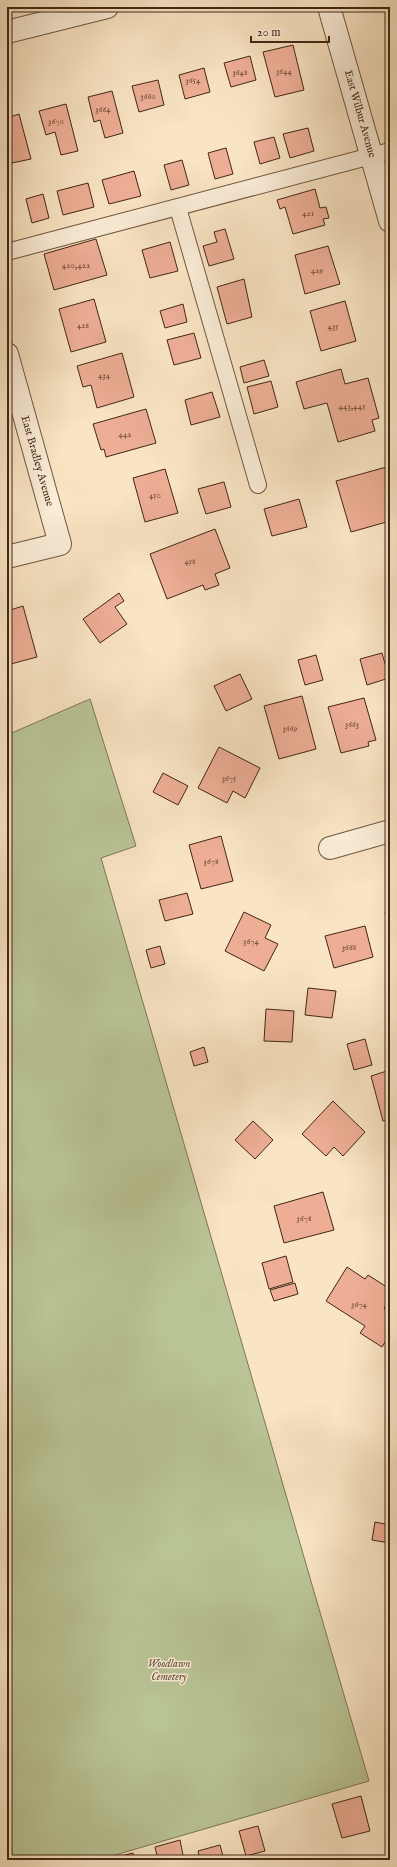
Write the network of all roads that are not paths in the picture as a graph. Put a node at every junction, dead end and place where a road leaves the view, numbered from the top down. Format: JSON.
{"nodes":[{"id":1,"x":107,"y":7,"type":"edge"},
{"id":2,"x":329,"y":7,"type":"edge"},
{"id":3,"x":7,"y":32,"type":"edge"},
{"id":4,"x":381,"y":153,"type":"edge"},
{"id":5,"x":178,"y":208,"type":"junction"},
{"id":6,"x":390,"y":221,"type":"edge"},
{"id":7,"x":7,"y":252,"type":"edge"},
{"id":8,"x":7,"y":354,"type":"edge"},
{"id":9,"x":258,"y":485,"type":"dead end"},
{"id":10,"x":7,"y":557,"type":"edge"},
{"id":11,"x":390,"y":831,"type":"edge"},
{"id":12,"x":330,"y":848,"type":"dead end"}],
"edges":[{"from":1,"to":3,"type":"street"},
{"from":2,"to":4,"type":"street","name":"East Wilbur Avenue"},
{"from":4,"to":5,"type":"lane"},
{"from":4,"to":6,"type":"street","name":"East Wilbur Avenue"},
{"from":5,"to":7,"type":"lane"},
{"from":5,"to":9,"type":"lane"},
{"from":8,"to":10,"type":"street","name":"East Bradley Avenue"},
{"from":11,"to":12,"type":"street"}]}
